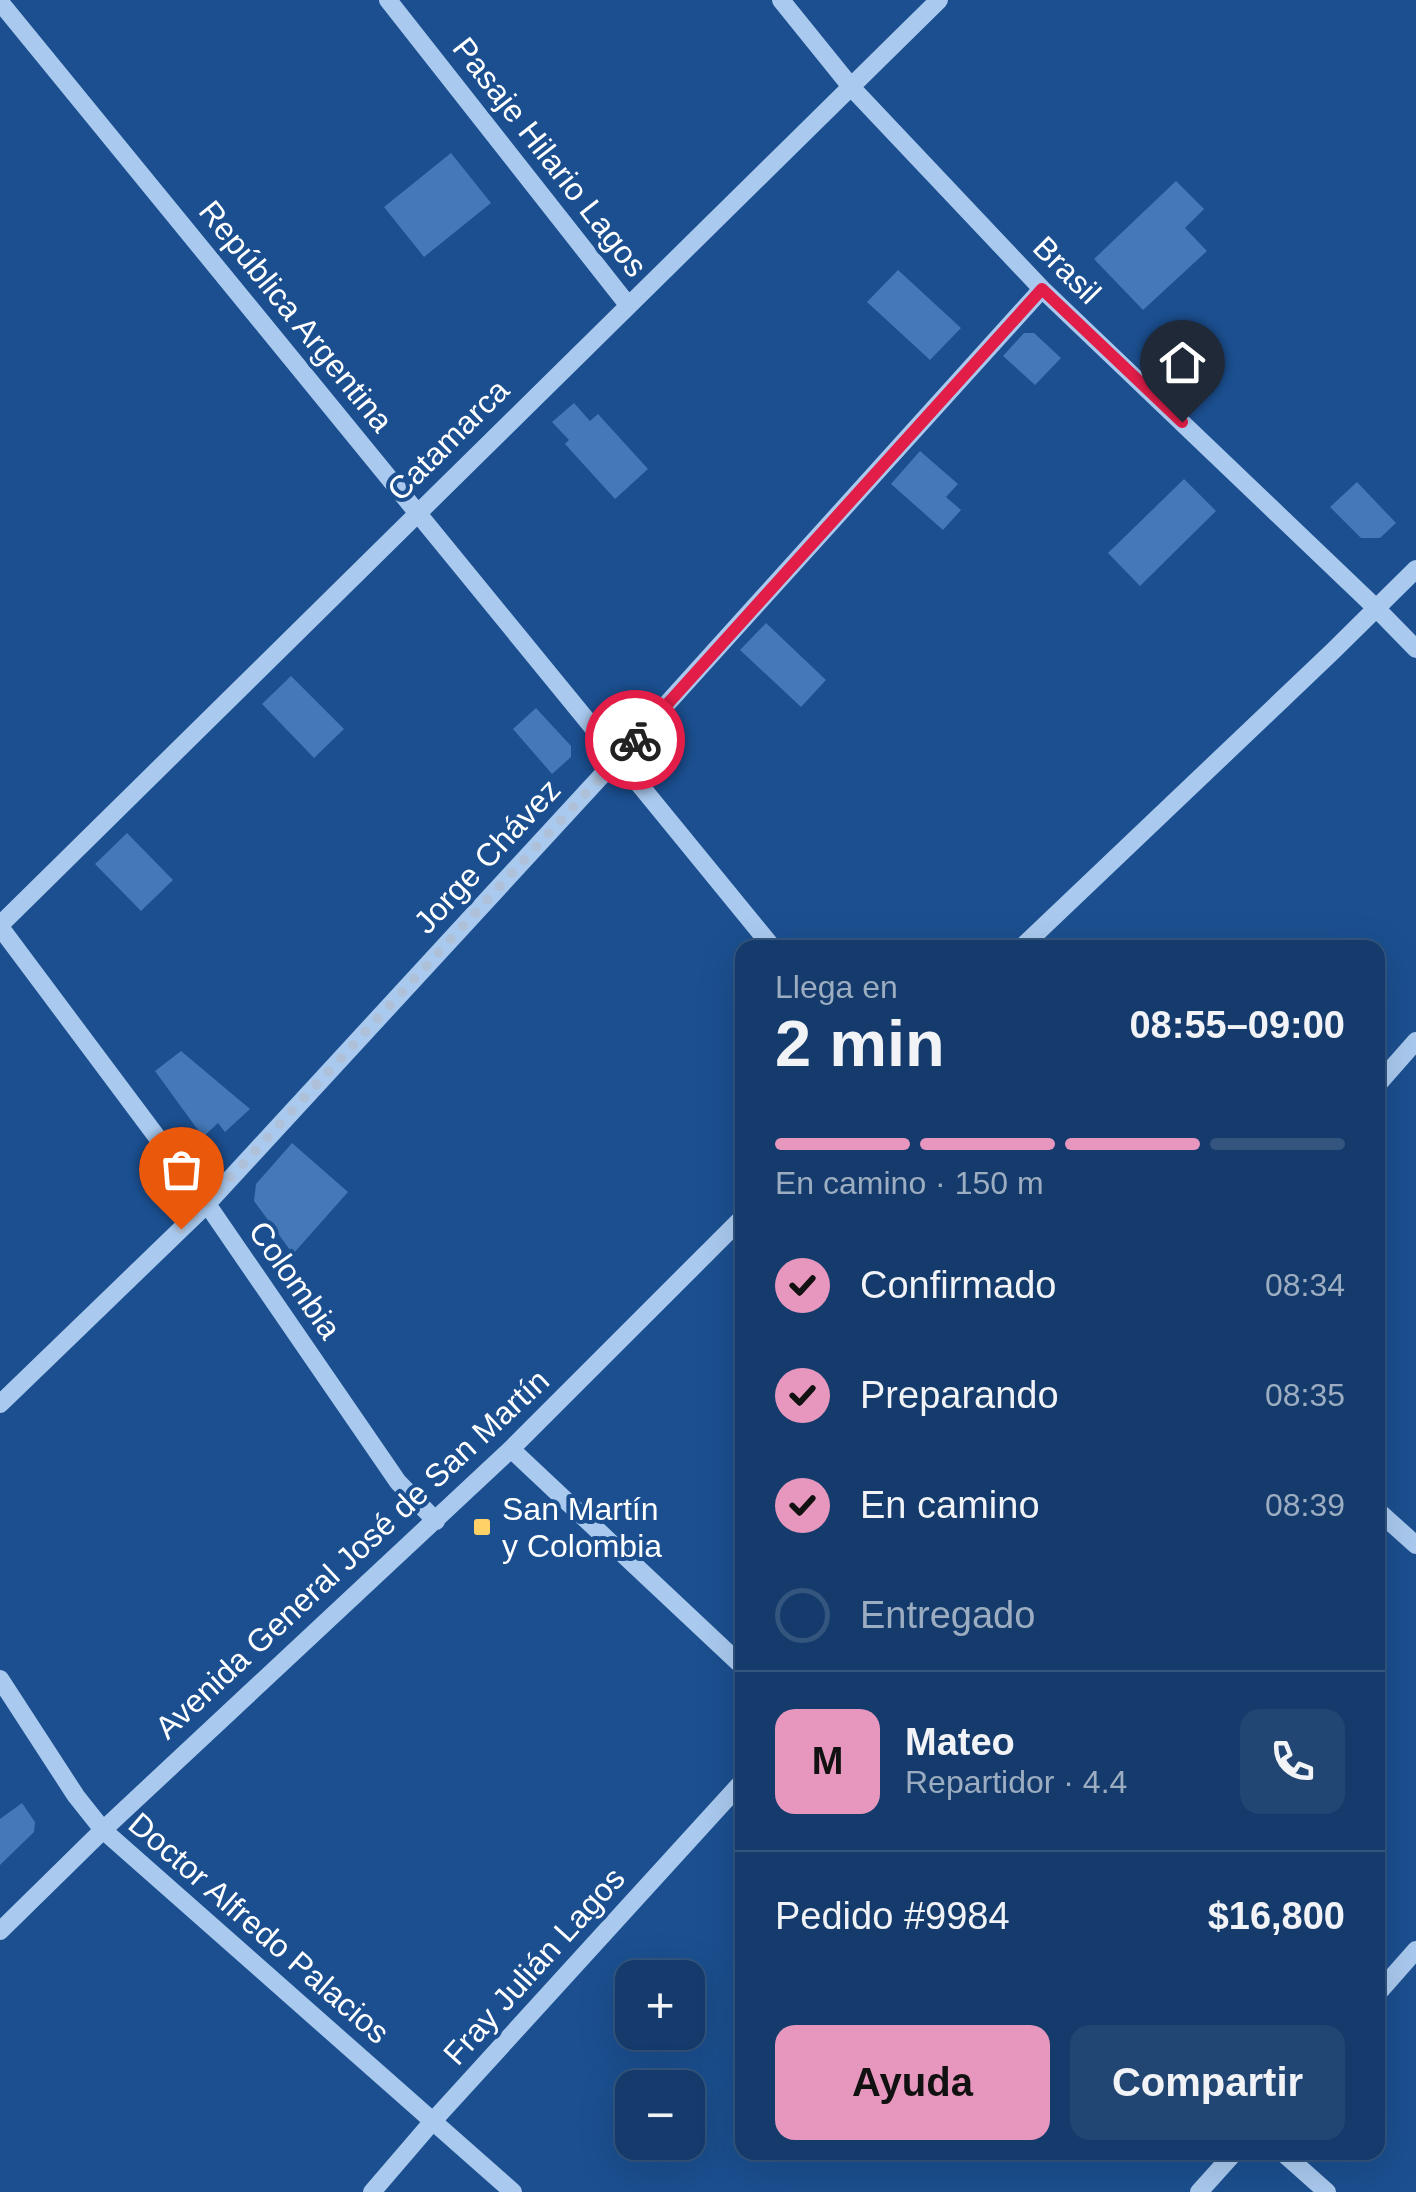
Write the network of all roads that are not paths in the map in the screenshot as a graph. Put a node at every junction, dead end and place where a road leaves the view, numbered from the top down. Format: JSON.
{"nodes":[{"id":1,"x":388,"y":0,"type":"edge"},
{"id":2,"x":781,"y":0,"type":"edge"},
{"id":3,"x":939,"y":0,"type":"edge"},
{"id":4,"x":0,"y":2,"type":"edge"},
{"id":5,"x":852,"y":88,"type":"junction"},
{"id":6,"x":1042,"y":289,"type":"junction"},
{"id":7,"x":628,"y":304,"type":"junction"},
{"id":8,"x":418,"y":512,"type":"junction"},
{"id":9,"x":1416,"y":570,"type":"edge"},
{"id":10,"x":1377,"y":609,"type":"junction"},
{"id":11,"x":1416,"y":649,"type":"edge"},
{"id":12,"x":618,"y":759,"type":"junction"},
{"id":13,"x":0,"y":926,"type":"edge"},
{"id":14,"x":766,"y":940,"type":"edge"},
{"id":15,"x":1028,"y":940,"type":"edge"},
{"id":16,"x":1416,"y":1041,"type":"edge"},
{"id":17,"x":1385,"y":1076,"type":"edge"},
{"id":18,"x":206,"y":1204,"type":"junction"},
{"id":19,"x":735,"y":1225,"type":"edge"},
{"id":20,"x":0,"y":1404,"type":"edge"},
{"id":21,"x":511,"y":1450,"type":"junction"},
{"id":22,"x":1385,"y":1517,"type":"edge"},
{"id":23,"x":436,"y":1521,"type":"junction"},
{"id":24,"x":1416,"y":1545,"type":"edge"},
{"id":25,"x":735,"y":1659,"type":"edge"},
{"id":26,"x":0,"y":1678,"type":"edge"},
{"id":27,"x":735,"y":1790,"type":"edge"},
{"id":28,"x":102,"y":1830,"type":"junction"},
{"id":29,"x":0,"y":1931,"type":"edge"},
{"id":30,"x":1416,"y":1950,"type":"edge"},
{"id":31,"x":1385,"y":1985,"type":"edge"},
{"id":32,"x":434,"y":2121,"type":"junction"},
{"id":33,"x":1228,"y":2160,"type":"edge"},
{"id":34,"x":1291,"y":2160,"type":"edge"},
{"id":35,"x":372,"y":2192,"type":"edge"},
{"id":36,"x":513,"y":2192,"type":"edge"},
{"id":37,"x":1200,"y":2192,"type":"edge"},
{"id":38,"x":1327,"y":2192,"type":"edge"}],
"edges":[{"from":1,"to":7,"type":"street","name":"Pasaje Hilario Lagos"},
{"from":2,"to":5,"type":"street","name":"Brasil"},
{"from":3,"to":5,"type":"street","name":"Catamarca"},
{"from":4,"to":8,"type":"street","name":"República Argentina"},
{"from":5,"to":6,"type":"street","name":"Brasil"},
{"from":5,"to":7,"type":"street","name":"Catamarca"},
{"from":6,"to":10,"type":"street","name":"Brasil"},
{"from":6,"to":12,"type":"street","name":"Jorge Chávez"},
{"from":7,"to":8,"type":"street","name":"Catamarca"},
{"from":8,"to":12,"type":"street","name":"República Argentina"},
{"from":8,"to":13,"type":"street","name":"Catamarca"},
{"from":9,"to":10,"type":"street"},
{"from":10,"to":11,"type":"street","name":"Brasil"},
{"from":10,"to":15,"type":"street"},
{"from":12,"to":14,"type":"street","name":"República Argentina"},
{"from":12,"to":18,"type":"street","name":"Jorge Chávez"},
{"from":13,"to":18,"type":"street","name":"Colombia"},
{"from":16,"to":17,"type":"street"},
{"from":18,"to":20,"type":"street","name":"Jorge Chávez"},
{"from":18,"to":23,"type":"street","name":"Colombia"},
{"from":19,"to":21,"type":"street","name":"Avenida General José de San Martín"},
{"from":21,"to":23,"type":"street","name":"Avenida General José de San Martín"},
{"from":21,"to":25,"type":"street"},
{"from":22,"to":24,"type":"street"},
{"from":23,"to":28,"type":"street","name":"Avenida General José de San Martín"},
{"from":26,"to":28,"type":"street","name":"Doctor Alfredo Palacios"},
{"from":27,"to":32,"type":"street","name":"Fray Julián Lagos"},
{"from":28,"to":29,"type":"street","name":"Avenida General José de San Martín"},
{"from":28,"to":32,"type":"street","name":"Doctor Alfredo Palacios"},
{"from":30,"to":31,"type":"street"},
{"from":32,"to":35,"type":"street","name":"Fray Julián Lagos"},
{"from":32,"to":36,"type":"street","name":"Doctor Alfredo Palacios"},
{"from":33,"to":37,"type":"street"},
{"from":34,"to":38,"type":"street"}]}
